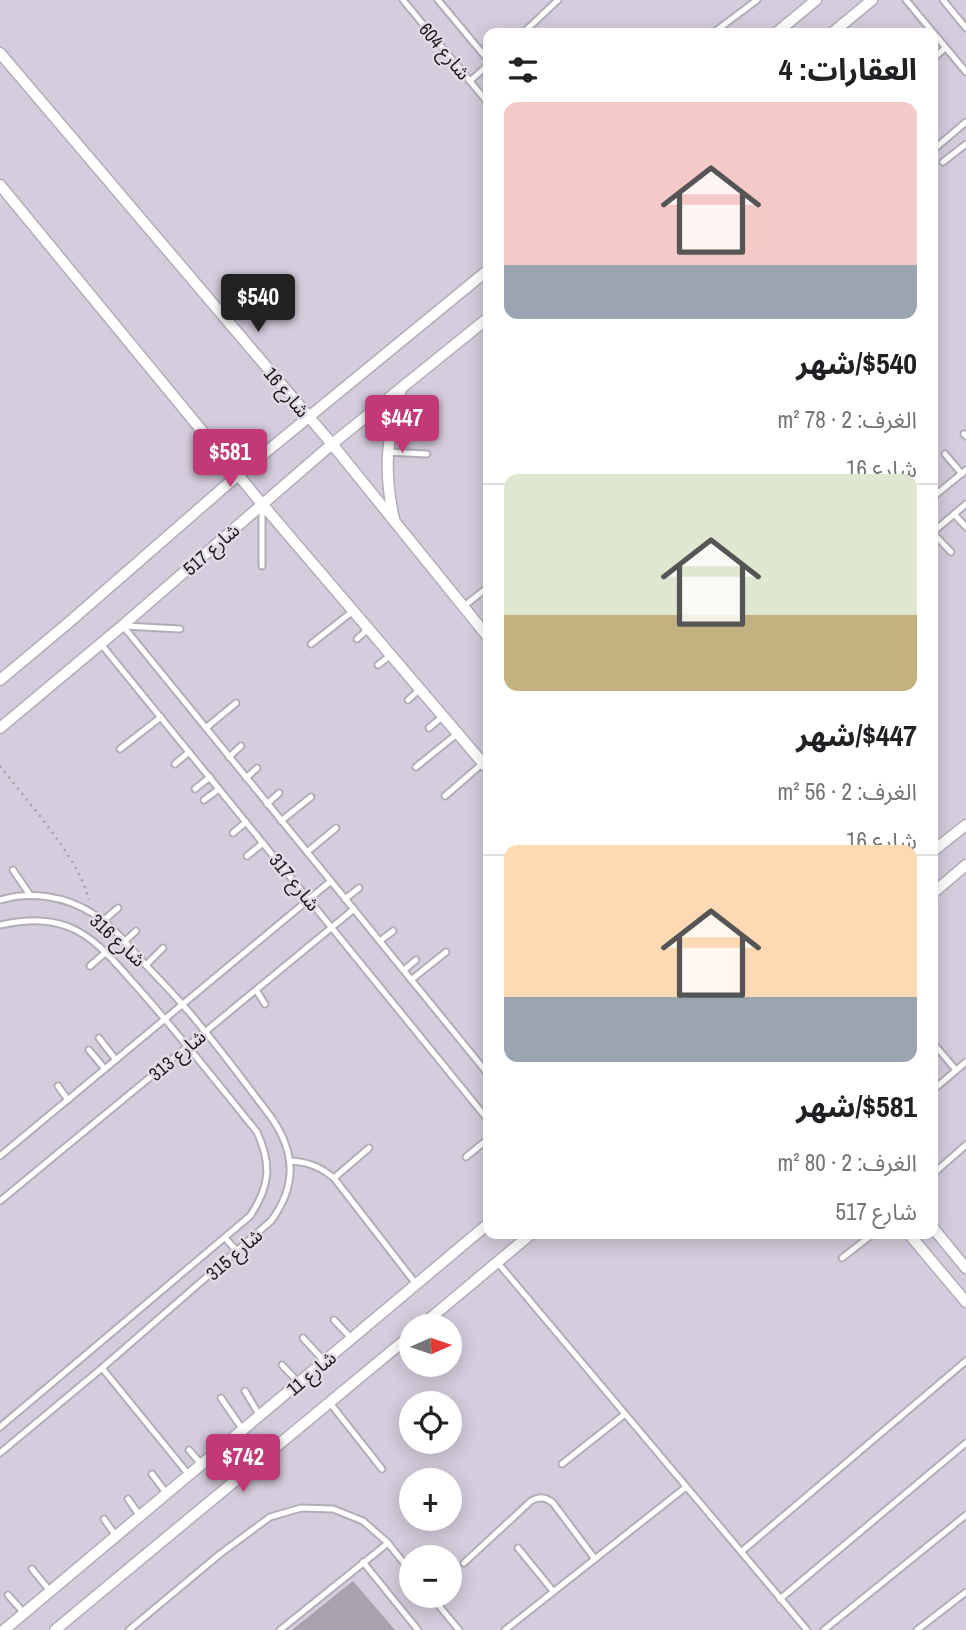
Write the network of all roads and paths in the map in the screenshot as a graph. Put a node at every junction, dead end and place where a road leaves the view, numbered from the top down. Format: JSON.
{"nodes":[{"id":1,"x":403,"y":0,"type":"edge"},
{"id":2,"x":438,"y":0,"type":"edge"},
{"id":3,"x":558,"y":0,"type":"edge"},
{"id":4,"x":757,"y":0,"type":"edge"},
{"id":5,"x":816,"y":0,"type":"edge"},
{"id":6,"x":872,"y":0,"type":"edge"},
{"id":7,"x":905,"y":0,"type":"edge"},
{"id":8,"x":943,"y":0,"type":"edge"},
{"id":9,"x":966,"y":27,"type":"edge"},
{"id":10,"x":528,"y":28,"type":"edge"},
{"id":11,"x":720,"y":28,"type":"edge"},
{"id":12,"x":782,"y":28,"type":"edge"},
{"id":13,"x":838,"y":28,"type":"edge"},
{"id":14,"x":929,"y":28,"type":"edge"},
{"id":15,"x":938,"y":39,"type":"edge"},
{"id":16,"x":946,"y":48,"type":"junction"},
{"id":17,"x":0,"y":53,"type":"edge"},
{"id":18,"x":938,"y":55,"type":"edge"},
{"id":19,"x":483,"y":57,"type":"edge"},
{"id":20,"x":483,"y":68,"type":"edge"},
{"id":21,"x":966,"y":72,"type":"edge"},
{"id":22,"x":470,"y":81,"type":"junction"},
{"id":23,"x":483,"y":97,"type":"edge"},
{"id":24,"x":966,"y":122,"type":"edge"},
{"id":25,"x":966,"y":144,"type":"edge"},
{"id":26,"x":938,"y":146,"type":"edge"},
{"id":27,"x":943,"y":162,"type":"dead end"},
{"id":28,"x":0,"y":185,"type":"edge"},
{"id":29,"x":483,"y":274,"type":"edge"},
{"id":30,"x":483,"y":322,"type":"edge"},
{"id":31,"x":402,"y":387,"type":"junction"},
{"id":32,"x":309,"y":418,"type":"junction"},
{"id":33,"x":332,"y":444,"type":"junction"},
{"id":34,"x":387,"y":452,"type":"junction"},
{"id":35,"x":427,"y":454,"type":"dead end"},
{"id":36,"x":945,"y":454,"type":"dead end"},
{"id":37,"x":964,"y":472,"type":"edge"},
{"id":38,"x":238,"y":475,"type":"junction"},
{"id":39,"x":938,"y":493,"type":"edge"},
{"id":40,"x":262,"y":504,"type":"junction"},
{"id":41,"x":966,"y":504,"type":"edge"},
{"id":42,"x":954,"y":514,"type":"junction"},
{"id":43,"x":395,"y":523,"type":"junction"},
{"id":44,"x":966,"y":527,"type":"edge"},
{"id":45,"x":938,"y":528,"type":"edge"},
{"id":46,"x":938,"y":538,"type":"edge"},
{"id":47,"x":951,"y":552,"type":"dead end"},
{"id":48,"x":262,"y":566,"type":"dead end"},
{"id":49,"x":483,"y":591,"type":"edge"},
{"id":50,"x":463,"y":607,"type":"junction"},
{"id":51,"x":353,"y":611,"type":"junction"},
{"id":52,"x":122,"y":626,"type":"junction"},
{"id":53,"x":180,"y":629,"type":"dead end"},
{"id":54,"x":368,"y":629,"type":"junction"},
{"id":55,"x":483,"y":631,"type":"edge"},
{"id":56,"x":357,"y":639,"type":"dead end"},
{"id":57,"x":101,"y":643,"type":"junction"},
{"id":58,"x":311,"y":645,"type":"dead end"},
{"id":59,"x":391,"y":655,"type":"junction"},
{"id":60,"x":378,"y":665,"type":"dead end"},
{"id":61,"x":0,"y":680,"type":"edge"},
{"id":62,"x":420,"y":689,"type":"junction"},
{"id":63,"x":408,"y":700,"type":"dead end"},
{"id":64,"x":236,"y":703,"type":"dead end"},
{"id":65,"x":443,"y":716,"type":"junction"},
{"id":66,"x":161,"y":717,"type":"junction"},
{"id":67,"x":0,"y":728,"type":"edge"},
{"id":68,"x":206,"y":728,"type":"junction"},
{"id":69,"x":429,"y":728,"type":"dead end"},
{"id":70,"x":458,"y":733,"type":"junction"},
{"id":71,"x":241,"y":746,"type":"dead end"},
{"id":72,"x":120,"y":749,"type":"dead end"},
{"id":73,"x":189,"y":752,"type":"junction"},
{"id":74,"x":229,"y":757,"type":"junction"},
{"id":75,"x":483,"y":762,"type":"edge"},
{"id":76,"x":175,"y":764,"type":"dead end"},
{"id":77,"x":0,"y":766,"type":"edge"},
{"id":78,"x":416,"y":767,"type":"dead end"},
{"id":79,"x":257,"y":768,"type":"dead end"},
{"id":80,"x":483,"y":768,"type":"edge"},
{"id":81,"x":210,"y":777,"type":"junction"},
{"id":82,"x":246,"y":778,"type":"junction"},
{"id":83,"x":195,"y":789,"type":"dead end"},
{"id":84,"x":219,"y":789,"type":"junction"},
{"id":85,"x":279,"y":793,"type":"dead end"},
{"id":86,"x":445,"y":796,"type":"dead end"},
{"id":87,"x":311,"y":797,"type":"dead end"},
{"id":88,"x":204,"y":800,"type":"dead end"},
{"id":89,"x":267,"y":804,"type":"junction"},
{"id":90,"x":281,"y":821,"type":"junction"},
{"id":91,"x":246,"y":822,"type":"junction"},
{"id":92,"x":966,"y":825,"type":"edge"},
{"id":93,"x":336,"y":828,"type":"dead end"},
{"id":94,"x":233,"y":834,"type":"dead end"},
{"id":95,"x":263,"y":843,"type":"junction"},
{"id":96,"x":938,"y":848,"type":"edge"},
{"id":97,"x":307,"y":852,"type":"junction"},
{"id":98,"x":247,"y":856,"type":"dead end"},
{"id":99,"x":966,"y":865,"type":"edge"},
{"id":100,"x":13,"y":870,"type":"dead end"},
{"id":101,"x":331,"y":881,"type":"junction"},
{"id":102,"x":359,"y":888,"type":"dead end"},
{"id":103,"x":938,"y":889,"type":"edge"},
{"id":104,"x":30,"y":895,"type":"junction"},
{"id":105,"x":309,"y":899,"type":"junction"},
{"id":106,"x":345,"y":899,"type":"junction"},
{"id":107,"x":0,"y":900,"type":"edge"},
{"id":108,"x":118,"y":908,"type":"dead end"},
{"id":109,"x":354,"y":909,"type":"junction"},
{"id":110,"x":92,"y":913,"type":"junction"},
{"id":111,"x":103,"y":921,"type":"junction"},
{"id":112,"x":0,"y":925,"type":"edge"},
{"id":113,"x":332,"y":927,"type":"junction"},
{"id":114,"x":136,"y":931,"type":"dead end"},
{"id":115,"x":393,"y":931,"type":"dead end"},
{"id":116,"x":124,"y":942,"type":"junction"},
{"id":117,"x":380,"y":942,"type":"junction"},
{"id":118,"x":163,"y":948,"type":"dead end"},
{"id":119,"x":446,"y":952,"type":"dead end"},
{"id":120,"x":106,"y":953,"type":"junction"},
{"id":121,"x":416,"y":960,"type":"dead end"},
{"id":122,"x":146,"y":965,"type":"junction"},
{"id":123,"x":90,"y":966,"type":"dead end"},
{"id":124,"x":404,"y":970,"type":"junction"},
{"id":125,"x":411,"y":980,"type":"junction"},
{"id":126,"x":256,"y":990,"type":"junction"},
{"id":127,"x":183,"y":1004,"type":"junction"},
{"id":128,"x":265,"y":1004,"type":"dead end"},
{"id":129,"x":165,"y":1019,"type":"junction"},
{"id":130,"x":205,"y":1032,"type":"junction"},
{"id":131,"x":99,"y":1038,"type":"dead end"},
{"id":132,"x":187,"y":1046,"type":"junction"},
{"id":133,"x":938,"y":1049,"type":"edge"},
{"id":134,"x":89,"y":1050,"type":"dead end"},
{"id":135,"x":116,"y":1060,"type":"junction"},
{"id":136,"x":966,"y":1062,"type":"edge"},
{"id":137,"x":483,"y":1068,"type":"edge"},
{"id":138,"x":105,"y":1069,"type":"junction"},
{"id":139,"x":956,"y":1070,"type":"junction"},
{"id":140,"x":58,"y":1086,"type":"dead end"},
{"id":141,"x":938,"y":1086,"type":"edge"},
{"id":142,"x":68,"y":1100,"type":"junction"},
{"id":143,"x":483,"y":1114,"type":"edge"},
{"id":144,"x":22,"y":1127,"type":"dead end"},
{"id":145,"x":26,"y":1134,"type":"junction"},
{"id":146,"x":483,"y":1143,"type":"edge"},
{"id":147,"x":966,"y":1145,"type":"edge"},
{"id":148,"x":369,"y":1147,"type":"dead end"},
{"id":149,"x":0,"y":1156,"type":"edge"},
{"id":150,"x":466,"y":1157,"type":"dead end"},
{"id":151,"x":290,"y":1161,"type":"junction"},
{"id":152,"x":938,"y":1170,"type":"edge"},
{"id":153,"x":334,"y":1178,"type":"junction"},
{"id":154,"x":0,"y":1201,"type":"edge"},
{"id":155,"x":483,"y":1228,"type":"edge"},
{"id":156,"x":938,"y":1234,"type":"edge"},
{"id":157,"x":225,"y":1238,"type":"junction"},
{"id":158,"x":525,"y":1239,"type":"edge"},
{"id":159,"x":867,"y":1239,"type":"edge"},
{"id":160,"x":913,"y":1239,"type":"edge"},
{"id":161,"x":237,"y":1251,"type":"junction"},
{"id":162,"x":842,"y":1258,"type":"dead end"},
{"id":163,"x":498,"y":1263,"type":"junction"},
{"id":164,"x":965,"y":1266,"type":"edge"},
{"id":165,"x":417,"y":1284,"type":"junction"},
{"id":166,"x":966,"y":1302,"type":"edge"},
{"id":167,"x":436,"y":1314,"type":"edge"},
{"id":168,"x":334,"y":1320,"type":"dead end"},
{"id":169,"x":303,"y":1338,"type":"dead end"},
{"id":170,"x":352,"y":1339,"type":"junction"},
{"id":171,"x":399,"y":1345,"type":"edge"},
{"id":172,"x":966,"y":1361,"type":"edge"},
{"id":173,"x":325,"y":1362,"type":"junction"},
{"id":174,"x":282,"y":1365,"type":"dead end"},
{"id":175,"x":102,"y":1368,"type":"junction"},
{"id":176,"x":299,"y":1383,"type":"junction"},
{"id":177,"x":245,"y":1391,"type":"dead end"},
{"id":178,"x":221,"y":1398,"type":"dead end"},
{"id":179,"x":330,"y":1403,"type":"junction"},
{"id":180,"x":625,"y":1414,"type":"junction"},
{"id":181,"x":260,"y":1416,"type":"junction"},
{"id":182,"x":0,"y":1427,"type":"edge"},
{"id":183,"x":243,"y":1430,"type":"junction"},
{"id":184,"x":966,"y":1443,"type":"edge"},
{"id":185,"x":190,"y":1450,"type":"dead end"},
{"id":186,"x":0,"y":1453,"type":"edge"},
{"id":187,"x":562,"y":1464,"type":"dead end"},
{"id":188,"x":202,"y":1465,"type":"junction"},
{"id":189,"x":382,"y":1469,"type":"dead end"},
{"id":190,"x":152,"y":1474,"type":"dead end"},
{"id":191,"x":190,"y":1475,"type":"junction"},
{"id":192,"x":686,"y":1486,"type":"junction"},
{"id":193,"x":167,"y":1494,"type":"junction"},
{"id":194,"x":128,"y":1500,"type":"dead end"},
{"id":195,"x":966,"y":1514,"type":"edge"},
{"id":196,"x":140,"y":1516,"type":"junction"},
{"id":197,"x":104,"y":1519,"type":"dead end"},
{"id":198,"x":116,"y":1536,"type":"junction"},
{"id":199,"x":387,"y":1543,"type":"junction"},
{"id":200,"x":518,"y":1548,"type":"dead end"},
{"id":201,"x":741,"y":1552,"type":"junction"},
{"id":202,"x":399,"y":1558,"type":"edge"},
{"id":203,"x":595,"y":1559,"type":"junction"},
{"id":204,"x":363,"y":1563,"type":"junction"},
{"id":205,"x":464,"y":1563,"type":"dead end"},
{"id":206,"x":32,"y":1569,"type":"dead end"},
{"id":207,"x":50,"y":1591,"type":"junction"},
{"id":208,"x":553,"y":1591,"type":"junction"},
{"id":209,"x":966,"y":1592,"type":"edge"},
{"id":210,"x":8,"y":1595,"type":"dead end"},
{"id":211,"x":780,"y":1599,"type":"junction"},
{"id":212,"x":441,"y":1608,"type":"edge"},
{"id":213,"x":24,"y":1613,"type":"junction"},
{"id":214,"x":4,"y":1630,"type":"edge"},
{"id":215,"x":55,"y":1630,"type":"edge"},
{"id":216,"x":129,"y":1630,"type":"edge"},
{"id":217,"x":280,"y":1630,"type":"edge"},
{"id":218,"x":418,"y":1630,"type":"edge"},
{"id":219,"x":459,"y":1630,"type":"edge"},
{"id":220,"x":505,"y":1630,"type":"edge"},
{"id":221,"x":807,"y":1630,"type":"edge"},
{"id":222,"x":824,"y":1630,"type":"edge"},
{"id":223,"x":918,"y":1630,"type":"edge"}],
"edges":[{"from":1,"to":22,"type":"lane","name":"شارع 604"},
{"from":2,"to":19,"type":"lane","name":"شارع 604"},
{"from":3,"to":10,"type":"lane"},
{"from":4,"to":11,"type":"lane"},
{"from":5,"to":12,"type":"street"},
{"from":6,"to":13,"type":"street"},
{"from":7,"to":14,"type":"lane"},
{"from":8,"to":9,"type":"lane"},
{"from":15,"to":16,"type":"lane"},
{"from":16,"to":18,"type":"lane"},
{"from":16,"to":21,"type":"lane"},
{"from":17,"to":32,"type":"street","name":"شارع 16"},
{"from":20,"to":22,"type":"lane"},
{"from":22,"to":23,"type":"lane","name":"شارع 604"},
{"from":24,"to":26,"type":"lane"},
{"from":25,"to":27,"type":"lane"},
{"from":28,"to":38,"type":"street"},
{"from":29,"to":32,"type":"street","name":"شارع 517"},
{"from":30,"to":31,"type":"street","name":"شارع 517"},
{"from":31,"to":33,"type":"street","name":"شارع 517"},
{"from":31,"to":34,"type":"street"},
{"from":32,"to":33,"type":"street","name":"شارع 16"},
{"from":32,"to":38,"type":"street","name":"شارع 517"},
{"from":33,"to":40,"type":"street","name":"شارع 517"},
{"from":33,"to":43,"type":"street","name":"شارع 16"},
{"from":34,"to":35,"type":"lane"},
{"from":34,"to":43,"type":"street"},
{"from":36,"to":37,"type":"lane"},
{"from":37,"to":39,"type":"lane"},
{"from":38,"to":40,"type":"street"},
{"from":38,"to":61,"type":"street","name":"شارع 517"},
{"from":40,"to":48,"type":"lane"},
{"from":40,"to":51,"type":"street"},
{"from":40,"to":52,"type":"street","name":"شارع 517"},
{"from":41,"to":42,"type":"lane"},
{"from":42,"to":44,"type":"lane"},
{"from":42,"to":45,"type":"lane"},
{"from":43,"to":50,"type":"street","name":"شارع 16"},
{"from":46,"to":47,"type":"lane"},
{"from":49,"to":50,"type":"lane"},
{"from":50,"to":55,"type":"street","name":"شارع 16"},
{"from":51,"to":54,"type":"street"},
{"from":51,"to":58,"type":"lane"},
{"from":52,"to":53,"type":"lane"},
{"from":52,"to":57,"type":"street","name":"شارع 517"},
{"from":52,"to":68,"type":"lane","name":"شارع 317"},
{"from":54,"to":56,"type":"lane"},
{"from":54,"to":59,"type":"street"},
{"from":57,"to":66,"type":"lane","name":"شارع 317"},
{"from":57,"to":67,"type":"street","name":"شارع 517"},
{"from":59,"to":60,"type":"lane"},
{"from":59,"to":62,"type":"street"},
{"from":62,"to":63,"type":"lane"},
{"from":62,"to":65,"type":"street"},
{"from":64,"to":68,"type":"lane"},
{"from":65,"to":69,"type":"lane"},
{"from":65,"to":70,"type":"street"},
{"from":66,"to":72,"type":"lane"},
{"from":66,"to":73,"type":"lane","name":"شارع 317"},
{"from":68,"to":74,"type":"lane","name":"شارع 317"},
{"from":70,"to":75,"type":"street"},
{"from":70,"to":78,"type":"lane"},
{"from":71,"to":74,"type":"lane"},
{"from":73,"to":76,"type":"lane"},
{"from":73,"to":81,"type":"lane","name":"شارع 317"},
{"from":74,"to":82,"type":"lane","name":"شارع 317"},
{"from":77,"to":110,"type":"path"},
{"from":79,"to":82,"type":"lane"},
{"from":80,"to":86,"type":"lane"},
{"from":81,"to":83,"type":"lane"},
{"from":81,"to":84,"type":"lane","name":"شارع 317"},
{"from":82,"to":89,"type":"lane","name":"شارع 317"},
{"from":84,"to":88,"type":"lane"},
{"from":84,"to":91,"type":"lane","name":"شارع 317"},
{"from":85,"to":89,"type":"lane"},
{"from":87,"to":90,"type":"lane"},
{"from":89,"to":90,"type":"lane","name":"شارع 317"},
{"from":90,"to":97,"type":"lane","name":"شارع 317"},
{"from":91,"to":94,"type":"lane"},
{"from":91,"to":95,"type":"lane","name":"شارع 317"},
{"from":92,"to":96,"type":"street"},
{"from":93,"to":97,"type":"lane"},
{"from":95,"to":98,"type":"lane"},
{"from":95,"to":105,"type":"lane","name":"شارع 317"},
{"from":97,"to":101,"type":"lane","name":"شارع 317"},
{"from":99,"to":103,"type":"street"},
{"from":100,"to":104,"type":"lane"},
{"from":101,"to":105,"type":"lane","name":"شارع 313"},
{"from":101,"to":106,"type":"lane","name":"شارع 317"},
{"from":102,"to":106,"type":"lane"},
{"from":104,"to":107,"type":"lane","name":"شارع 316"},
{"from":104,"to":110,"type":"lane","name":"شارع 316"},
{"from":105,"to":113,"type":"lane","name":"شارع 317"},
{"from":105,"to":127,"type":"lane","name":"شارع 313"},
{"from":106,"to":109,"type":"lane","name":"شارع 317"},
{"from":108,"to":111,"type":"lane"},
{"from":109,"to":113,"type":"lane","name":"شارع 313"},
{"from":109,"to":117,"type":"lane","name":"شارع 317"},
{"from":110,"to":111,"type":"lane","name":"شارع 316"},
{"from":111,"to":116,"type":"lane","name":"شارع 316"},
{"from":112,"to":120,"type":"lane","name":"شارع 316"},
{"from":113,"to":126,"type":"lane","name":"شارع 313"},
{"from":113,"to":143,"type":"lane","name":"شارع 317"},
{"from":114,"to":116,"type":"lane"},
{"from":115,"to":117,"type":"lane"},
{"from":116,"to":122,"type":"lane","name":"شارع 316"},
{"from":117,"to":124,"type":"lane","name":"شارع 317"},
{"from":118,"to":122,"type":"lane"},
{"from":119,"to":125,"type":"lane"},
{"from":120,"to":123,"type":"lane"},
{"from":120,"to":129,"type":"lane","name":"شارع 316"},
{"from":121,"to":124,"type":"lane"},
{"from":122,"to":127,"type":"lane","name":"شارع 316"},
{"from":124,"to":125,"type":"lane","name":"شارع 317"},
{"from":125,"to":137,"type":"lane","name":"شارع 317"},
{"from":126,"to":128,"type":"lane"},
{"from":126,"to":130,"type":"lane","name":"شارع 313"},
{"from":127,"to":129,"type":"lane","name":"شارع 313"},
{"from":127,"to":130,"type":"lane","name":"شارع 315"},
{"from":129,"to":132,"type":"lane","name":"شارع 315"},
{"from":129,"to":135,"type":"lane","name":"شارع 313"},
{"from":130,"to":132,"type":"lane","name":"شارع 313"},
{"from":130,"to":151,"type":"lane","name":"شارع 315"},
{"from":131,"to":135,"type":"lane"},
{"from":132,"to":154,"type":"lane","name":"شارع 313"},
{"from":132,"to":157,"type":"lane","name":"شارع 315"},
{"from":133,"to":139,"type":"lane"},
{"from":134,"to":138,"type":"lane"},
{"from":135,"to":138,"type":"lane","name":"شارع 313"},
{"from":136,"to":139,"type":"lane"},
{"from":138,"to":142,"type":"lane","name":"شارع 313"},
{"from":139,"to":141,"type":"lane"},
{"from":140,"to":142,"type":"lane"},
{"from":142,"to":145,"type":"lane","name":"شارع 313"},
{"from":144,"to":145,"type":"lane"},
{"from":145,"to":149,"type":"lane","name":"شارع 313"},
{"from":146,"to":150,"type":"lane"},
{"from":147,"to":152,"type":"lane"},
{"from":148,"to":153,"type":"lane"},
{"from":151,"to":153,"type":"lane"},
{"from":151,"to":161,"type":"lane","name":"شارع 315"},
{"from":153,"to":165,"type":"lane"},
{"from":155,"to":165,"type":"street","name":"شارع 11"},
{"from":156,"to":164,"type":"street"},
{"from":157,"to":161,"type":"lane"},
{"from":157,"to":182,"type":"lane","name":"شارع 315"},
{"from":158,"to":163,"type":"street"},
{"from":159,"to":162,"type":"lane"},
{"from":160,"to":166,"type":"street"},
{"from":161,"to":175,"type":"lane","name":"شارع 315"},
{"from":163,"to":167,"type":"street"},
{"from":163,"to":180,"type":"lane"},
{"from":165,"to":170,"type":"street","name":"شارع 11"},
{"from":168,"to":170,"type":"lane"},
{"from":169,"to":173,"type":"lane"},
{"from":170,"to":173,"type":"street","name":"شارع 11"},
{"from":171,"to":179,"type":"street","name":"شارع 11"},
{"from":172,"to":201,"type":"lane"},
{"from":173,"to":176,"type":"street","name":"شارع 11"},
{"from":174,"to":176,"type":"lane"},
{"from":175,"to":186,"type":"lane","name":"شارع 315"},
{"from":175,"to":191,"type":"lane"},
{"from":176,"to":181,"type":"street","name":"شارع 11"},
{"from":177,"to":181,"type":"lane"},
{"from":178,"to":183,"type":"lane"},
{"from":179,"to":189,"type":"lane"},
{"from":179,"to":215,"type":"street","name":"شارع 11"},
{"from":180,"to":187,"type":"lane"},
{"from":180,"to":192,"type":"lane"},
{"from":181,"to":183,"type":"street","name":"شارع 11"},
{"from":183,"to":188,"type":"street","name":"شارع 11"},
{"from":184,"to":211,"type":"lane"},
{"from":185,"to":188,"type":"lane"},
{"from":188,"to":191,"type":"street","name":"شارع 11"},
{"from":190,"to":193,"type":"lane"},
{"from":191,"to":193,"type":"street","name":"شارع 11"},
{"from":192,"to":201,"type":"lane"},
{"from":192,"to":203,"type":"lane"},
{"from":193,"to":196,"type":"street","name":"شارع 11"},
{"from":194,"to":196,"type":"lane"},
{"from":195,"to":222,"type":"lane"},
{"from":196,"to":198,"type":"street","name":"شارع 11"},
{"from":197,"to":198,"type":"lane"},
{"from":198,"to":207,"type":"street","name":"شارع 11"},
{"from":199,"to":202,"type":"lane"},
{"from":199,"to":204,"type":"lane"},
{"from":199,"to":216,"type":"lane"},
{"from":200,"to":208,"type":"lane"},
{"from":201,"to":211,"type":"lane"},
{"from":203,"to":205,"type":"lane"},
{"from":203,"to":208,"type":"lane"},
{"from":204,"to":217,"type":"lane"},
{"from":204,"to":218,"type":"lane"},
{"from":206,"to":207,"type":"lane"},
{"from":207,"to":213,"type":"street","name":"شارع 11"},
{"from":208,"to":220,"type":"lane"},
{"from":209,"to":223,"type":"lane"},
{"from":210,"to":213,"type":"lane"},
{"from":211,"to":221,"type":"lane"},
{"from":212,"to":219,"type":"lane"},
{"from":213,"to":214,"type":"street","name":"شارع 11"}]}
